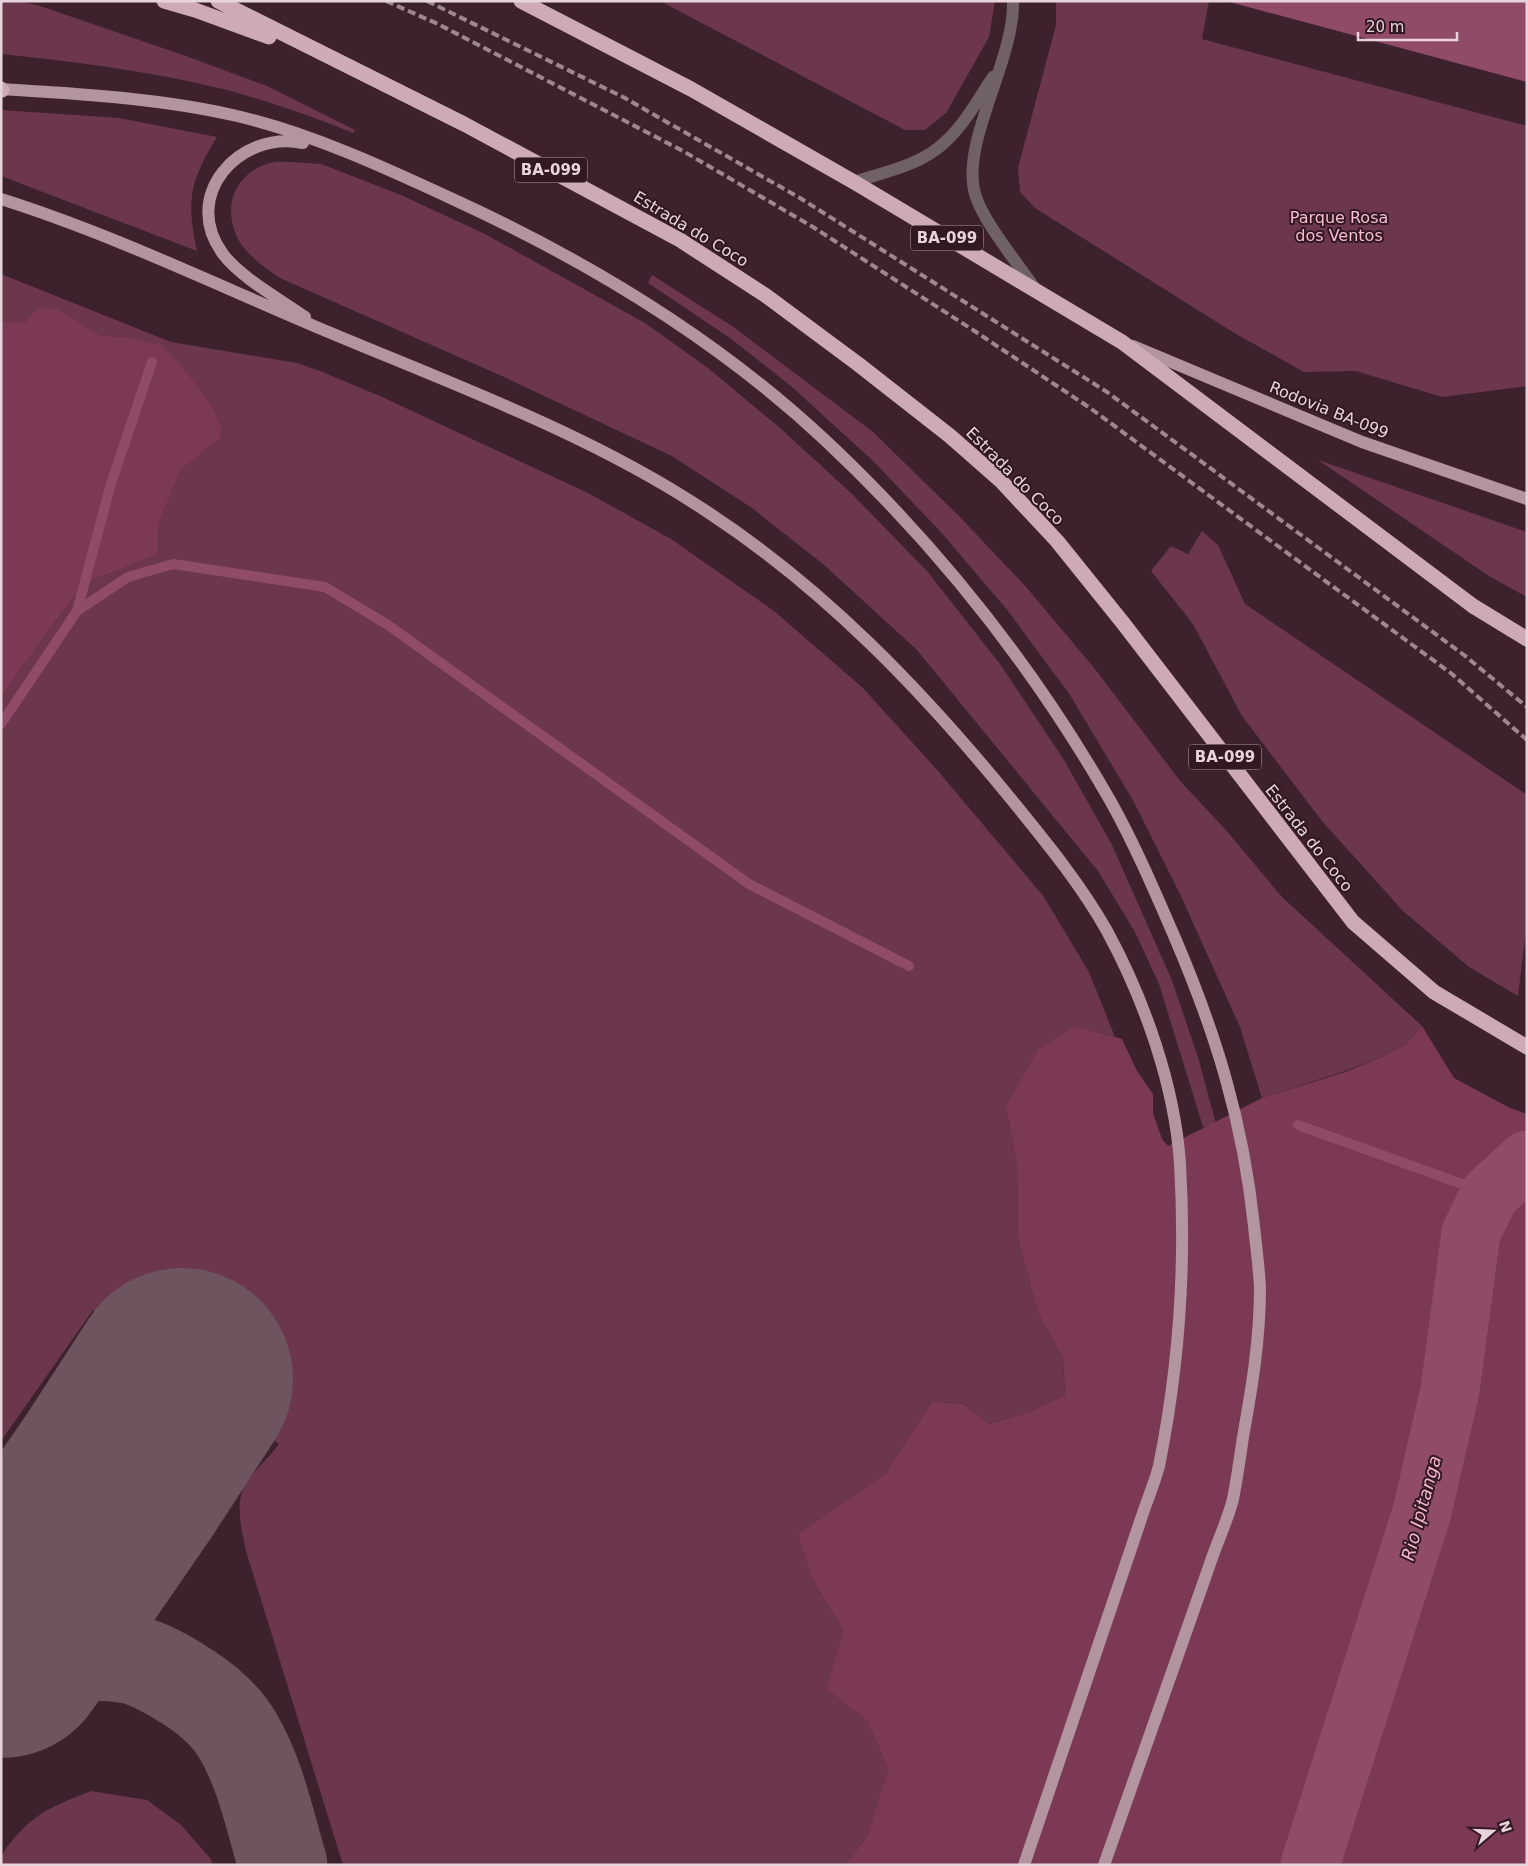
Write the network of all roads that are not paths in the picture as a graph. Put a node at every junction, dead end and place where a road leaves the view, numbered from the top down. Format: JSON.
{"nodes":[{"id":1,"x":164,"y":1,"type":"edge"},
{"id":2,"x":218,"y":1,"type":"edge"},
{"id":3,"x":521,"y":1,"type":"edge"},
{"id":4,"x":1013,"y":1,"type":"edge"},
{"id":5,"x":330,"y":58,"type":"junction"},
{"id":6,"x":1000,"y":67,"type":"junction"},
{"id":7,"x":2,"y":89,"type":"edge"},
{"id":8,"x":338,"y":149,"type":"junction"},
{"id":9,"x":854,"y":182,"type":"junction"},
{"id":10,"x":1,"y":199,"type":"edge"},
{"id":11,"x":1039,"y":294,"type":"junction"},
{"id":12,"x":324,"y":330,"type":"junction"},
{"id":13,"x":1122,"y":342,"type":"junction"},
{"id":14,"x":1527,"y":499,"type":"edge"},
{"id":15,"x":1527,"y":639,"type":"edge"},
{"id":16,"x":1527,"y":1047,"type":"edge"},
{"id":17,"x":1024,"y":1865,"type":"edge"},
{"id":18,"x":1104,"y":1865,"type":"edge"}],
"edges":[{"from":1,"to":5,"type":"highway"},
{"from":2,"to":5,"type":"highway"},
{"from":3,"to":9,"type":"highway","number":"BA-099"},
{"from":4,"to":6,"type":"street"},
{"from":5,"to":16,"type":"highway","name":"Estrada do Coco","number":"BA-099"},
{"from":6,"to":9,"type":"street"},
{"from":6,"to":11,"type":"street"},
{"from":7,"to":8,"type":"main road"},
{"from":8,"to":12,"type":"main road"},
{"from":8,"to":18,"type":"main road"},
{"from":9,"to":11,"type":"highway","number":"BA-099"},
{"from":10,"to":12,"type":"main road"},
{"from":11,"to":13,"type":"highway","number":"BA-099"},
{"from":12,"to":17,"type":"main road"},
{"from":13,"to":14,"type":"main road","name":"Rodovia BA-099"},
{"from":13,"to":15,"type":"highway","number":"BA-099"}]}
